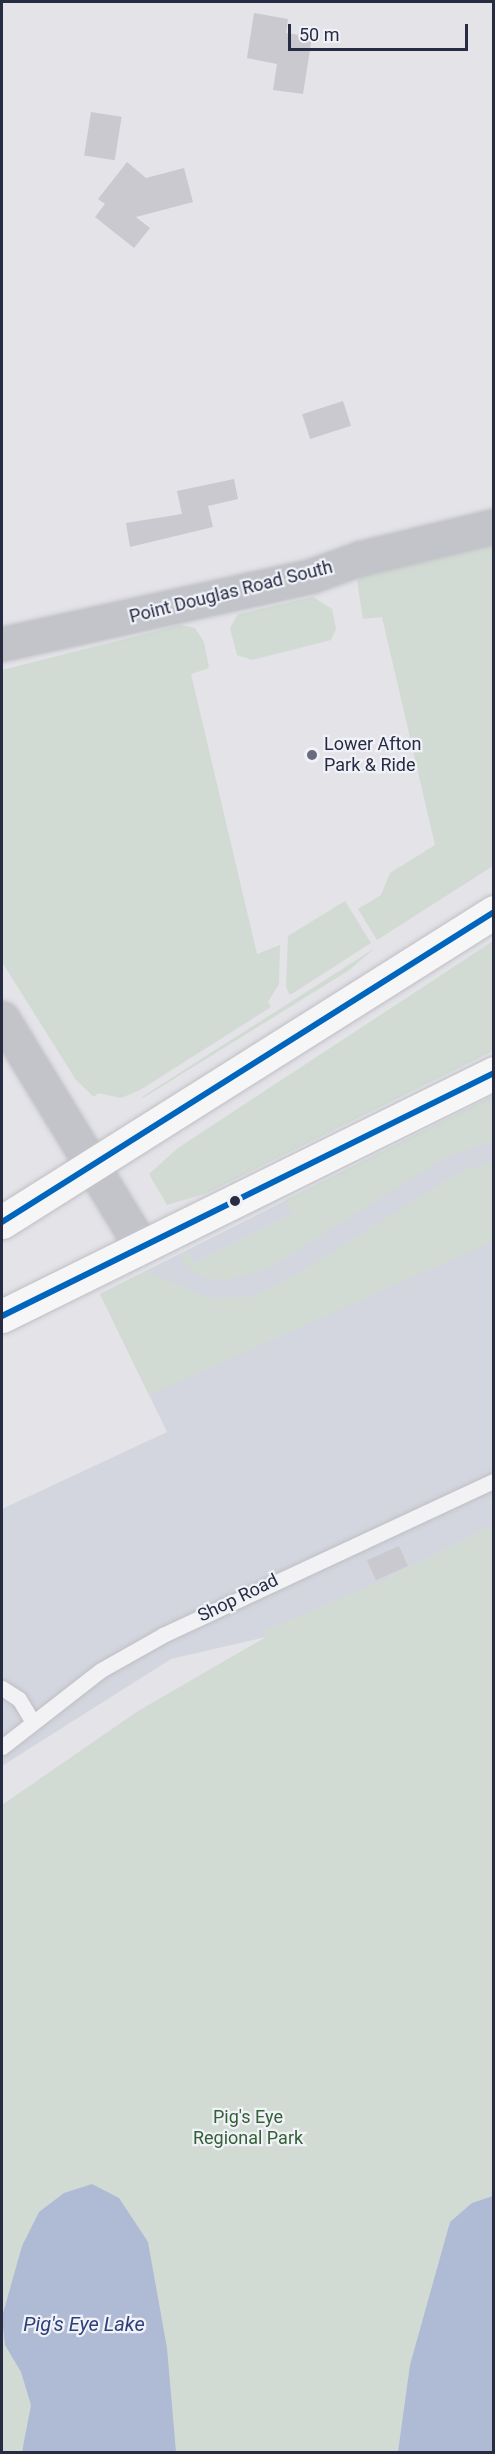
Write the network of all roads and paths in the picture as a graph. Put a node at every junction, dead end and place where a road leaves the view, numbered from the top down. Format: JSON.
{"nodes":[{"id":1,"x":494,"y":526,"type":"edge"},
{"id":2,"x":2,"y":644,"type":"edge"},
{"id":3,"x":494,"y":912,"type":"edge"},
{"id":4,"x":2,"y":1018,"type":"edge"},
{"id":5,"x":494,"y":1073,"type":"edge"},
{"id":6,"x":94,"y":1166,"type":"junction"},
{"id":7,"x":2,"y":1222,"type":"edge"},
{"id":8,"x":141,"y":1246,"type":"junction"},
{"id":9,"x":2,"y":1316,"type":"edge"},
{"id":10,"x":494,"y":1481,"type":"edge"},
{"id":11,"x":2,"y":1688,"type":"edge"},
{"id":12,"x":32,"y":1722,"type":"junction"},
{"id":13,"x":2,"y":1747,"type":"edge"}],
"edges":[{"from":1,"to":2,"type":"street","name":"Point Douglas Road South"},
{"from":3,"to":6,"type":"highway"},
{"from":4,"to":6,"type":"street"},
{"from":5,"to":8,"type":"highway"},
{"from":6,"to":7,"type":"highway"},
{"from":6,"to":8,"type":"street"},
{"from":8,"to":9,"type":"highway"},
{"from":10,"to":12,"type":"lane","name":"Shop Road"},
{"from":11,"to":12,"type":"lane"},
{"from":12,"to":13,"type":"lane","name":"Shop Road"}]}
